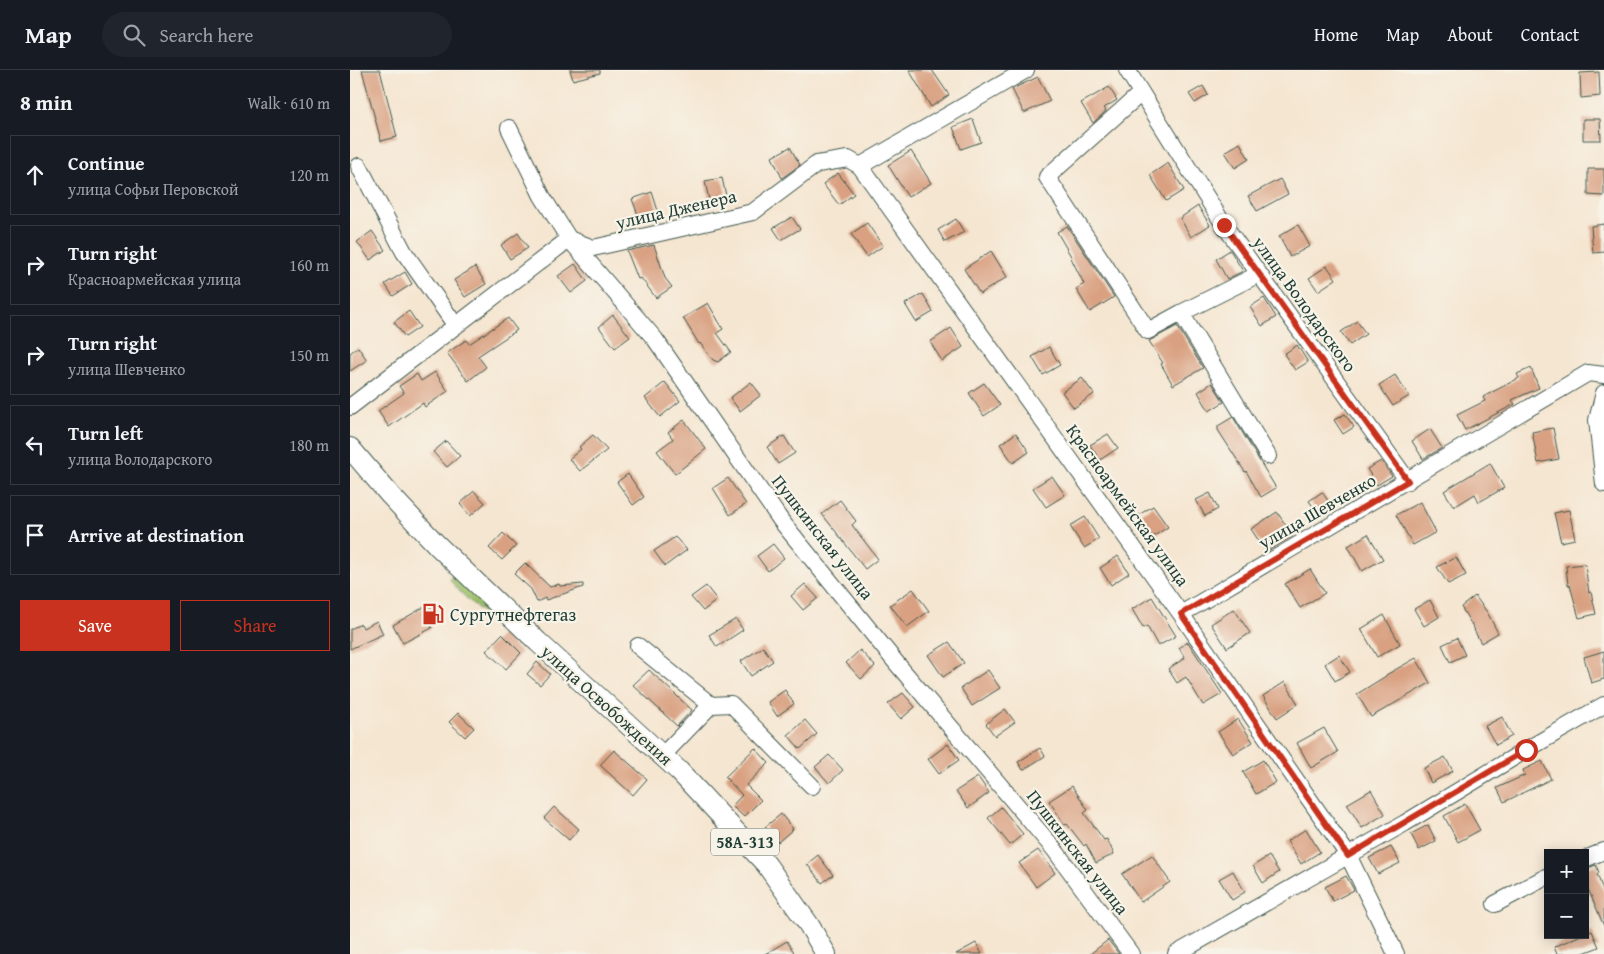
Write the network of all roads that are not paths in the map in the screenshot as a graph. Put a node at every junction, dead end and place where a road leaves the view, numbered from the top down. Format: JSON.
{"nodes":[{"id":1,"x":1026,"y":70,"type":"edge"},
{"id":2,"x":1127,"y":70,"type":"edge"},
{"id":3,"x":1141,"y":93,"type":"junction"},
{"id":4,"x":509,"y":128,"type":"dead end"},
{"id":5,"x":359,"y":166,"type":"dead end"},
{"id":6,"x":860,"y":166,"type":"junction"},
{"id":7,"x":569,"y":239,"type":"junction"},
{"id":8,"x":1259,"y":274,"type":"junction"},
{"id":9,"x":1181,"y":312,"type":"junction"},
{"id":10,"x":456,"y":326,"type":"junction"},
{"id":11,"x":1604,"y":375,"type":"edge"},
{"id":12,"x":1604,"y":393,"type":"edge"},
{"id":13,"x":350,"y":407,"type":"edge"},
{"id":14,"x":350,"y":448,"type":"edge"},
{"id":15,"x":1268,"y":456,"type":"dead end"},
{"id":16,"x":1408,"y":481,"type":"junction"},
{"id":17,"x":1604,"y":484,"type":"edge"},
{"id":18,"x":1181,"y":614,"type":"junction"},
{"id":19,"x":638,"y":646,"type":"dead end"},
{"id":20,"x":711,"y":705,"type":"junction"},
{"id":21,"x":1604,"y":705,"type":"edge"},
{"id":22,"x":662,"y":756,"type":"junction"},
{"id":23,"x":812,"y":786,"type":"dead end"},
{"id":24,"x":1604,"y":852,"type":"edge"},
{"id":25,"x":1348,"y":856,"type":"junction"},
{"id":26,"x":1589,"y":858,"type":"edge"},
{"id":27,"x":1544,"y":878,"type":"edge"},
{"id":28,"x":1496,"y":904,"type":"dead end"},
{"id":29,"x":826,"y":954,"type":"edge"},
{"id":30,"x":1131,"y":954,"type":"edge"},
{"id":31,"x":1176,"y":954,"type":"edge"},
{"id":32,"x":1396,"y":954,"type":"edge"}],
"edges":[{"from":1,"to":6,"type":"street"},
{"from":2,"to":3,"type":"street","name":"улица Володарского"},
{"from":3,"to":8,"type":"street","name":"улица Володарского"},
{"from":3,"to":9,"type":"street"},
{"from":4,"to":7,"type":"street","name":"Пушкинская улица"},
{"from":5,"to":10,"type":"street"},
{"from":6,"to":7,"type":"street","name":"улица Дженера"},
{"from":6,"to":18,"type":"street","name":"Красноармейская улица"},
{"from":7,"to":10,"type":"street"},
{"from":7,"to":30,"type":"street","name":"Пушкинская улица"},
{"from":8,"to":9,"type":"street"},
{"from":8,"to":16,"type":"street","name":"улица Володарского"},
{"from":9,"to":15,"type":"street"},
{"from":10,"to":13,"type":"street"},
{"from":11,"to":16,"type":"street","name":"улица Шевченко"},
{"from":12,"to":17,"type":"street"},
{"from":14,"to":22,"type":"main road","name":"улица Освобождения","number":"58А-313"},
{"from":16,"to":18,"type":"street","name":"улица Шевченко"},
{"from":18,"to":25,"type":"street","name":"Красноармейская улица"},
{"from":19,"to":20,"type":"street"},
{"from":20,"to":22,"type":"street"},
{"from":20,"to":23,"type":"street"},
{"from":21,"to":25,"type":"street"},
{"from":22,"to":29,"type":"main road","name":"улица Освобождения","number":"58А-313"},
{"from":24,"to":26,"type":"street"},
{"from":25,"to":31,"type":"street"},
{"from":25,"to":32,"type":"street","name":"Красноармейская улица"},
{"from":27,"to":28,"type":"street"}]}
